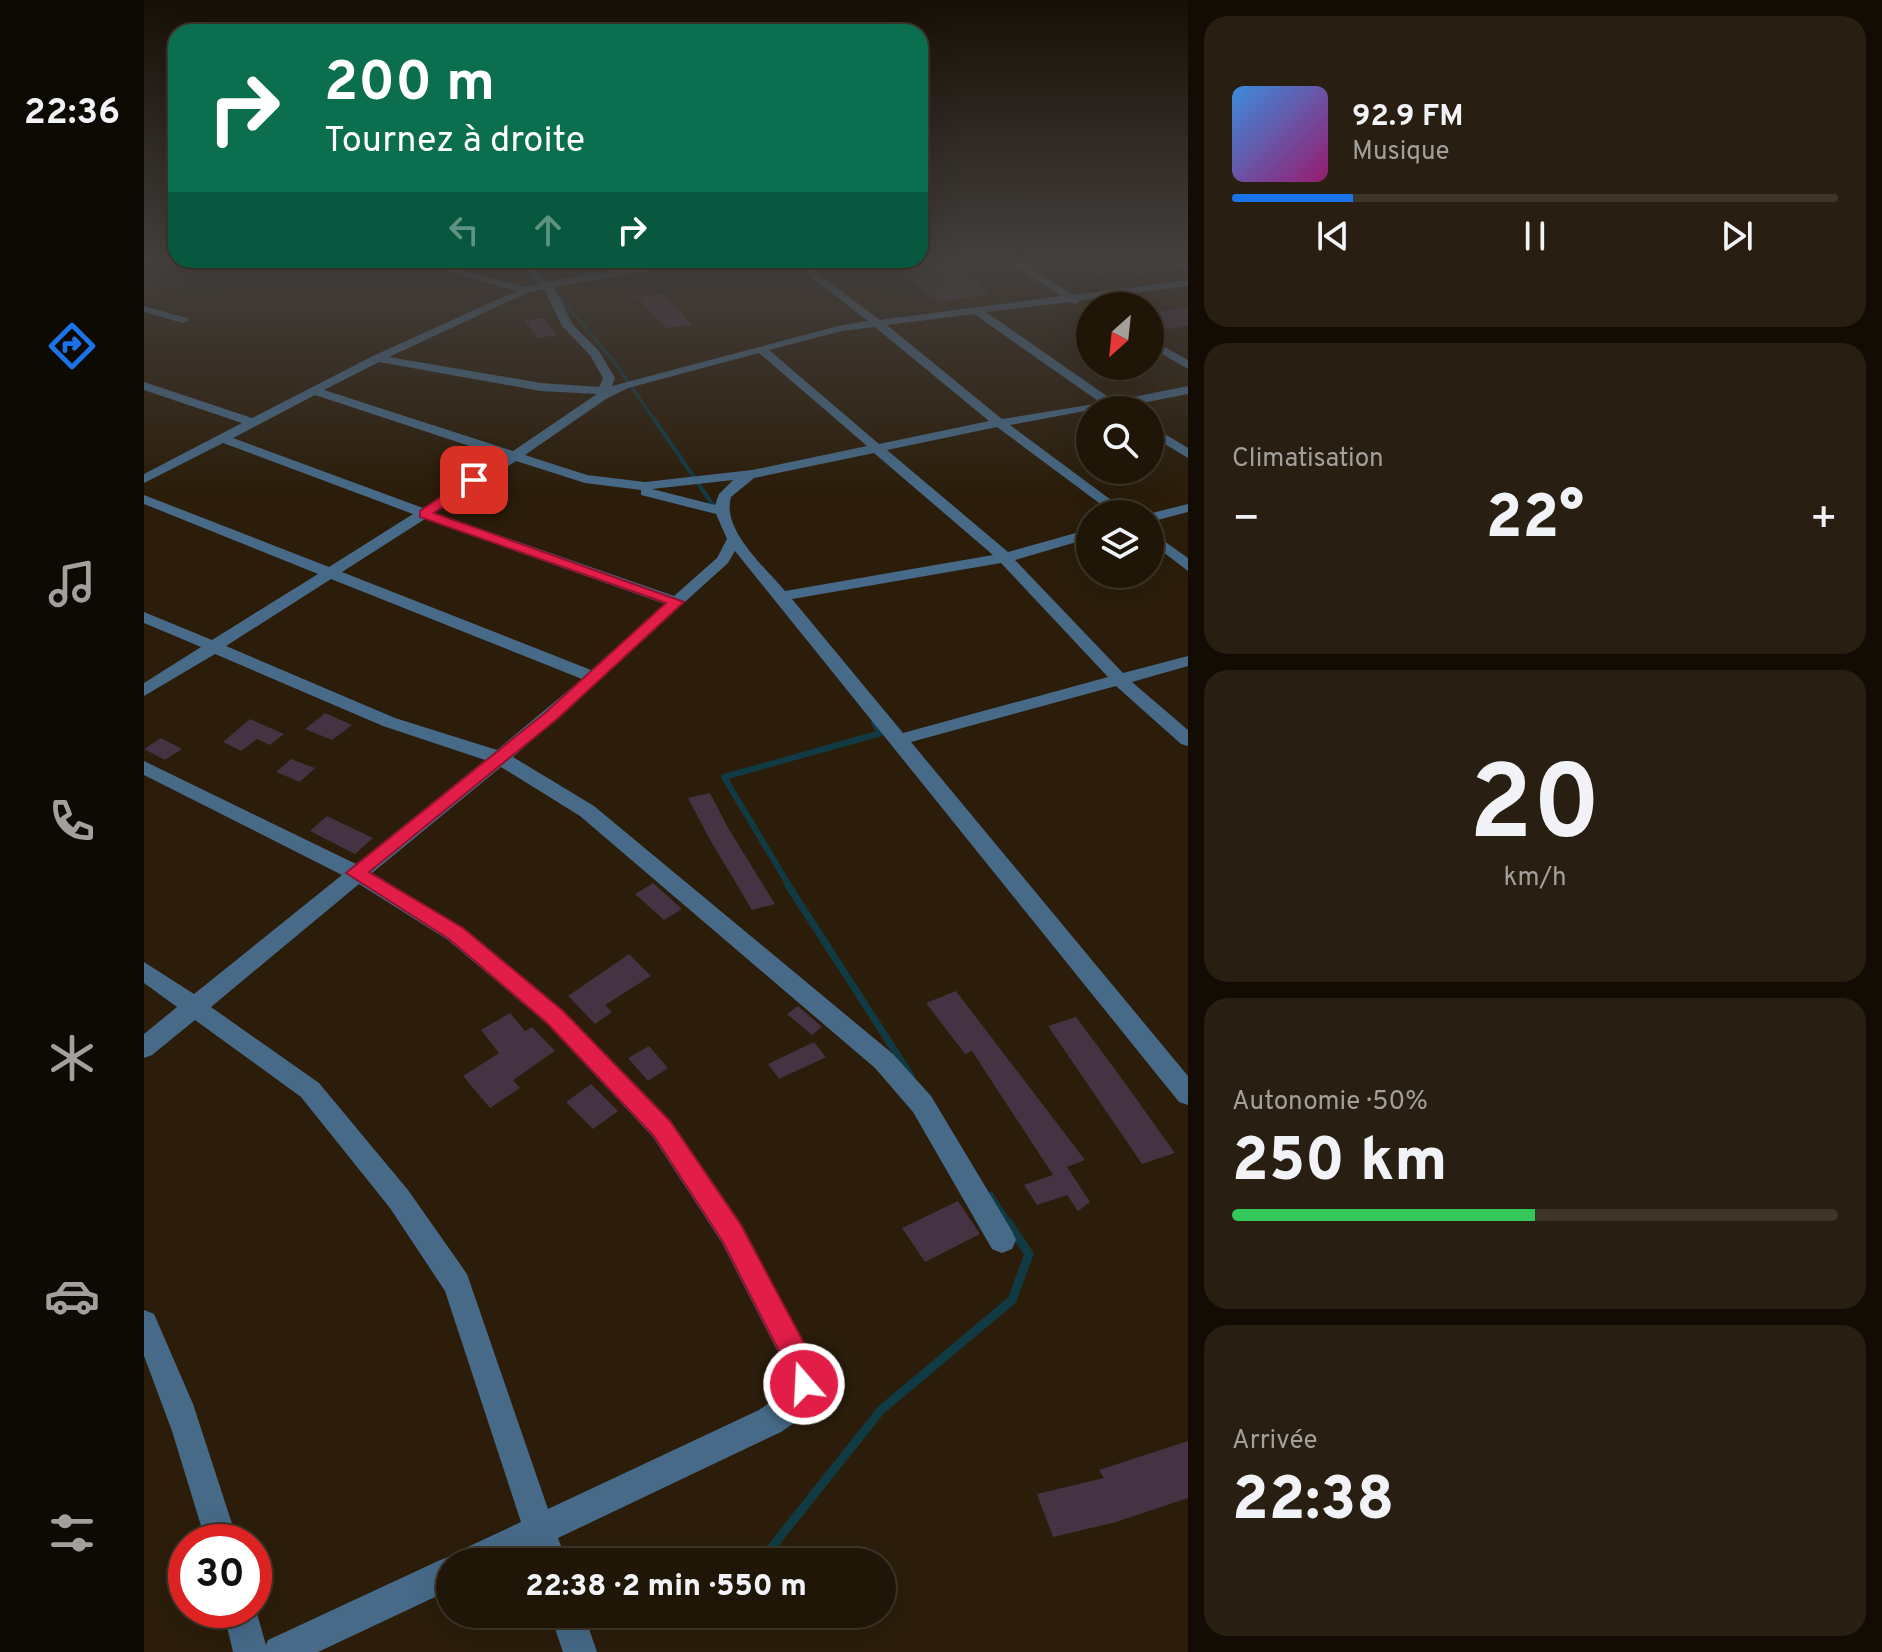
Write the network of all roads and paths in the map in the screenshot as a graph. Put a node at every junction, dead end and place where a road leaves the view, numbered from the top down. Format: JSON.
{"nodes":[{"id":1,"x":421,"y":338,"type":"edge"},
{"id":2,"x":578,"y":338,"type":"edge"},
{"id":3,"x":798,"y":338,"type":"edge"},
{"id":4,"x":895,"y":338,"type":"edge"},
{"id":5,"x":1016,"y":338,"type":"edge"},
{"id":6,"x":1164,"y":350,"type":"edge"},
{"id":7,"x":763,"y":351,"type":"junction"},
{"id":8,"x":377,"y":358,"type":"junction"},
{"id":9,"x":1188,"y":365,"type":"edge"},
{"id":10,"x":144,"y":386,"type":"edge"},
{"id":11,"x":1188,"y":390,"type":"edge"},
{"id":12,"x":314,"y":391,"type":"junction"},
{"id":13,"x":603,"y":393,"type":"junction"},
{"id":14,"x":1099,"y":396,"type":"edge"},
{"id":15,"x":1162,"y":396,"type":"edge"},
{"id":16,"x":1076,"y":412,"type":"edge"},
{"id":17,"x":253,"y":422,"type":"junction"},
{"id":18,"x":999,"y":423,"type":"junction"},
{"id":19,"x":222,"y":438,"type":"junction"},
{"id":20,"x":1164,"y":438,"type":"edge"},
{"id":21,"x":877,"y":448,"type":"junction"},
{"id":22,"x":513,"y":454,"type":"junction"},
{"id":23,"x":1188,"y":454,"type":"edge"},
{"id":24,"x":752,"y":474,"type":"junction"},
{"id":25,"x":144,"y":479,"type":"edge"},
{"id":26,"x":616,"y":485,"type":"junction"},
{"id":27,"x":144,"y":499,"type":"edge"},
{"id":28,"x":1104,"y":500,"type":"edge"},
{"id":29,"x":1188,"y":508,"type":"edge"},
{"id":30,"x":720,"y":511,"type":"junction"},
{"id":31,"x":424,"y":514,"type":"junction"},
{"id":32,"x":1164,"y":514,"type":"edge"},
{"id":33,"x":1076,"y":537,"type":"edge"},
{"id":34,"x":734,"y":539,"type":"junction"},
{"id":35,"x":1164,"y":546,"type":"edge"},
{"id":36,"x":1005,"y":558,"type":"junction"},
{"id":37,"x":1188,"y":566,"type":"edge"},
{"id":38,"x":327,"y":574,"type":"junction"},
{"id":39,"x":782,"y":596,"type":"junction"},
{"id":40,"x":676,"y":602,"type":"junction"},
{"id":41,"x":144,"y":617,"type":"edge"},
{"id":42,"x":212,"y":648,"type":"junction"},
{"id":43,"x":1188,"y":661,"type":"edge"},
{"id":44,"x":593,"y":677,"type":"junction"},
{"id":45,"x":1119,"y":679,"type":"junction"},
{"id":46,"x":144,"y":691,"type":"edge"},
{"id":47,"x":901,"y":739,"type":"junction"},
{"id":48,"x":1188,"y":740,"type":"edge"},
{"id":49,"x":500,"y":758,"type":"junction"},
{"id":50,"x":144,"y":767,"type":"edge"},
{"id":51,"x":356,"y":873,"type":"junction"},
{"id":52,"x":144,"y":971,"type":"edge"},
{"id":53,"x":195,"y":1006,"type":"junction"},
{"id":54,"x":144,"y":1048,"type":"edge"},
{"id":55,"x":1188,"y":1094,"type":"edge"},
{"id":56,"x":1002,"y":1240,"type":"dead end"},
{"id":57,"x":144,"y":1324,"type":"edge"},
{"id":58,"x":217,"y":1524,"type":"edge"},
{"id":59,"x":539,"y":1529,"type":"junction"},
{"id":60,"x":501,"y":1548,"type":"edge"},
{"id":61,"x":545,"y":1548,"type":"edge"},
{"id":62,"x":436,"y":1580,"type":"edge"},
{"id":63,"x":244,"y":1628,"type":"edge"},
{"id":64,"x":572,"y":1628,"type":"edge"},
{"id":65,"x":250,"y":1652,"type":"edge"},
{"id":66,"x":280,"y":1652,"type":"edge"},
{"id":67,"x":580,"y":1652,"type":"edge"}],
"edges":[{"from":1,"to":8,"type":"street"},
{"from":2,"to":13,"type":"street"},
{"from":3,"to":7,"type":"street"},
{"from":4,"to":18,"type":"street"},
{"from":5,"to":14,"type":"street"},
{"from":6,"to":9,"type":"street"},
{"from":7,"to":13,"type":"street"},
{"from":7,"to":21,"type":"street"},
{"from":8,"to":12,"type":"street"},
{"from":8,"to":13,"type":"street"},
{"from":10,"to":17,"type":"street"},
{"from":11,"to":15,"type":"street"},
{"from":12,"to":17,"type":"street"},
{"from":12,"to":22,"type":"street"},
{"from":13,"to":22,"type":"street"},
{"from":16,"to":18,"type":"street"},
{"from":17,"to":19,"type":"street"},
{"from":18,"to":21,"type":"street"},
{"from":18,"to":28,"type":"street"},
{"from":19,"to":25,"type":"street"},
{"from":19,"to":31,"type":"street"},
{"from":20,"to":23,"type":"street"},
{"from":21,"to":24,"type":"street"},
{"from":21,"to":36,"type":"street"},
{"from":22,"to":26,"type":"street"},
{"from":22,"to":31,"type":"street"},
{"from":24,"to":26,"type":"street"},
{"from":24,"to":30,"type":"street"},
{"from":26,"to":30,"type":"street"},
{"from":27,"to":38,"type":"street"},
{"from":29,"to":32,"type":"street"},
{"from":30,"to":34,"type":"street"},
{"from":31,"to":38,"type":"street"},
{"from":31,"to":40,"type":"street"},
{"from":33,"to":36,"type":"street"},
{"from":34,"to":39,"type":"street"},
{"from":34,"to":40,"type":"street"},
{"from":35,"to":37,"type":"street"},
{"from":36,"to":39,"type":"street"},
{"from":36,"to":45,"type":"street"},
{"from":38,"to":42,"type":"street"},
{"from":38,"to":44,"type":"street"},
{"from":39,"to":47,"type":"street"},
{"from":40,"to":44,"type":"street"},
{"from":41,"to":42,"type":"street"},
{"from":42,"to":46,"type":"street"},
{"from":42,"to":49,"type":"street"},
{"from":43,"to":45,"type":"street"},
{"from":44,"to":49,"type":"street"},
{"from":45,"to":47,"type":"street"},
{"from":45,"to":48,"type":"street"},
{"from":47,"to":55,"type":"street"},
{"from":49,"to":51,"type":"street"},
{"from":49,"to":56,"type":"street"},
{"from":50,"to":51,"type":"street"},
{"from":51,"to":53,"type":"street"},
{"from":51,"to":59,"type":"street"},
{"from":52,"to":53,"type":"street"},
{"from":53,"to":54,"type":"street"},
{"from":53,"to":59,"type":"street"},
{"from":57,"to":58,"type":"street"},
{"from":59,"to":60,"type":"street"},
{"from":59,"to":61,"type":"street"},
{"from":62,"to":66,"type":"street"},
{"from":63,"to":65,"type":"street"},
{"from":64,"to":67,"type":"street"}]}
